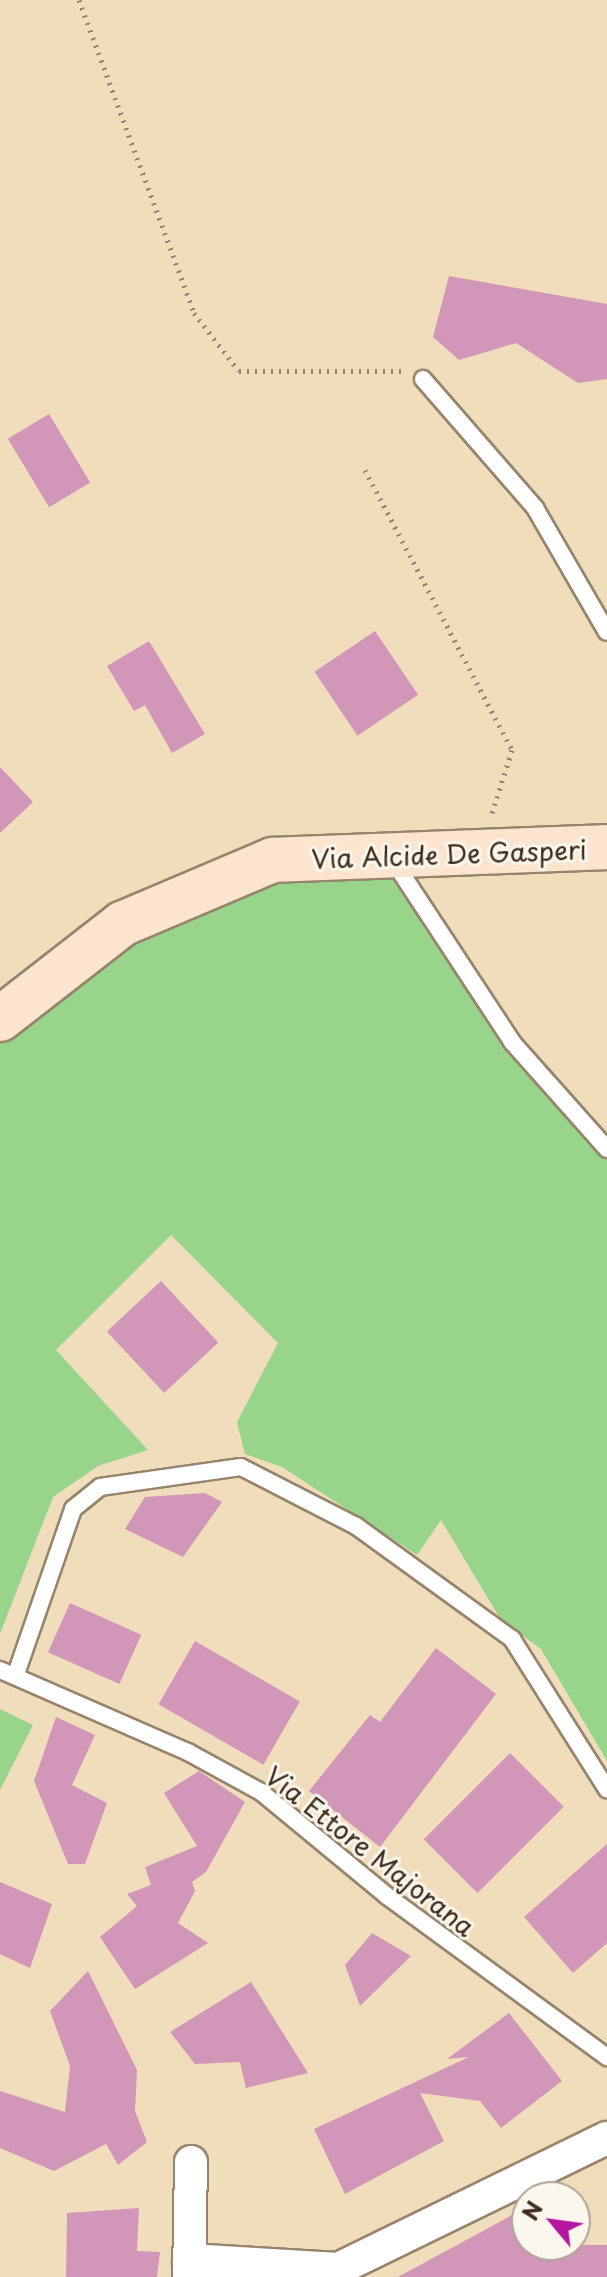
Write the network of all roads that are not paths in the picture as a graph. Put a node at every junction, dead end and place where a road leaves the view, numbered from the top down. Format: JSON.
{"nodes":[{"id":1,"x":423,"y":379,"type":"road end"},
{"id":2,"x":607,"y":632,"type":"edge"},
{"id":3,"x":607,"y":847,"type":"edge"},
{"id":4,"x":388,"y":853,"type":"junction"},
{"id":5,"x":0,"y":1019,"type":"edge"},
{"id":6,"x":607,"y":1149,"type":"edge"},
{"id":7,"x":8,"y":1672,"type":"edge"},
{"id":8,"x":607,"y":1789,"type":"edge"},
{"id":9,"x":607,"y":2057,"type":"edge"},
{"id":10,"x":607,"y":2138,"type":"edge"},
{"id":11,"x":191,"y":2162,"type":"dead end"},
{"id":12,"x":189,"y":2268,"type":"edge"}],
"edges":[{"from":1,"to":2,"type":"lane"},
{"from":3,"to":4,"type":"main road","name":"Via Alcide De Gasperi"},
{"from":4,"to":5,"type":"main road","name":"Via Alcide De Gasperi"},
{"from":4,"to":6,"type":"lane"},
{"from":7,"to":8,"type":"lane"},
{"from":7,"to":9,"type":"lane","name":"Via Ettore Majorana"},
{"from":10,"to":12,"type":"street"},
{"from":11,"to":12,"type":"street"}]}
